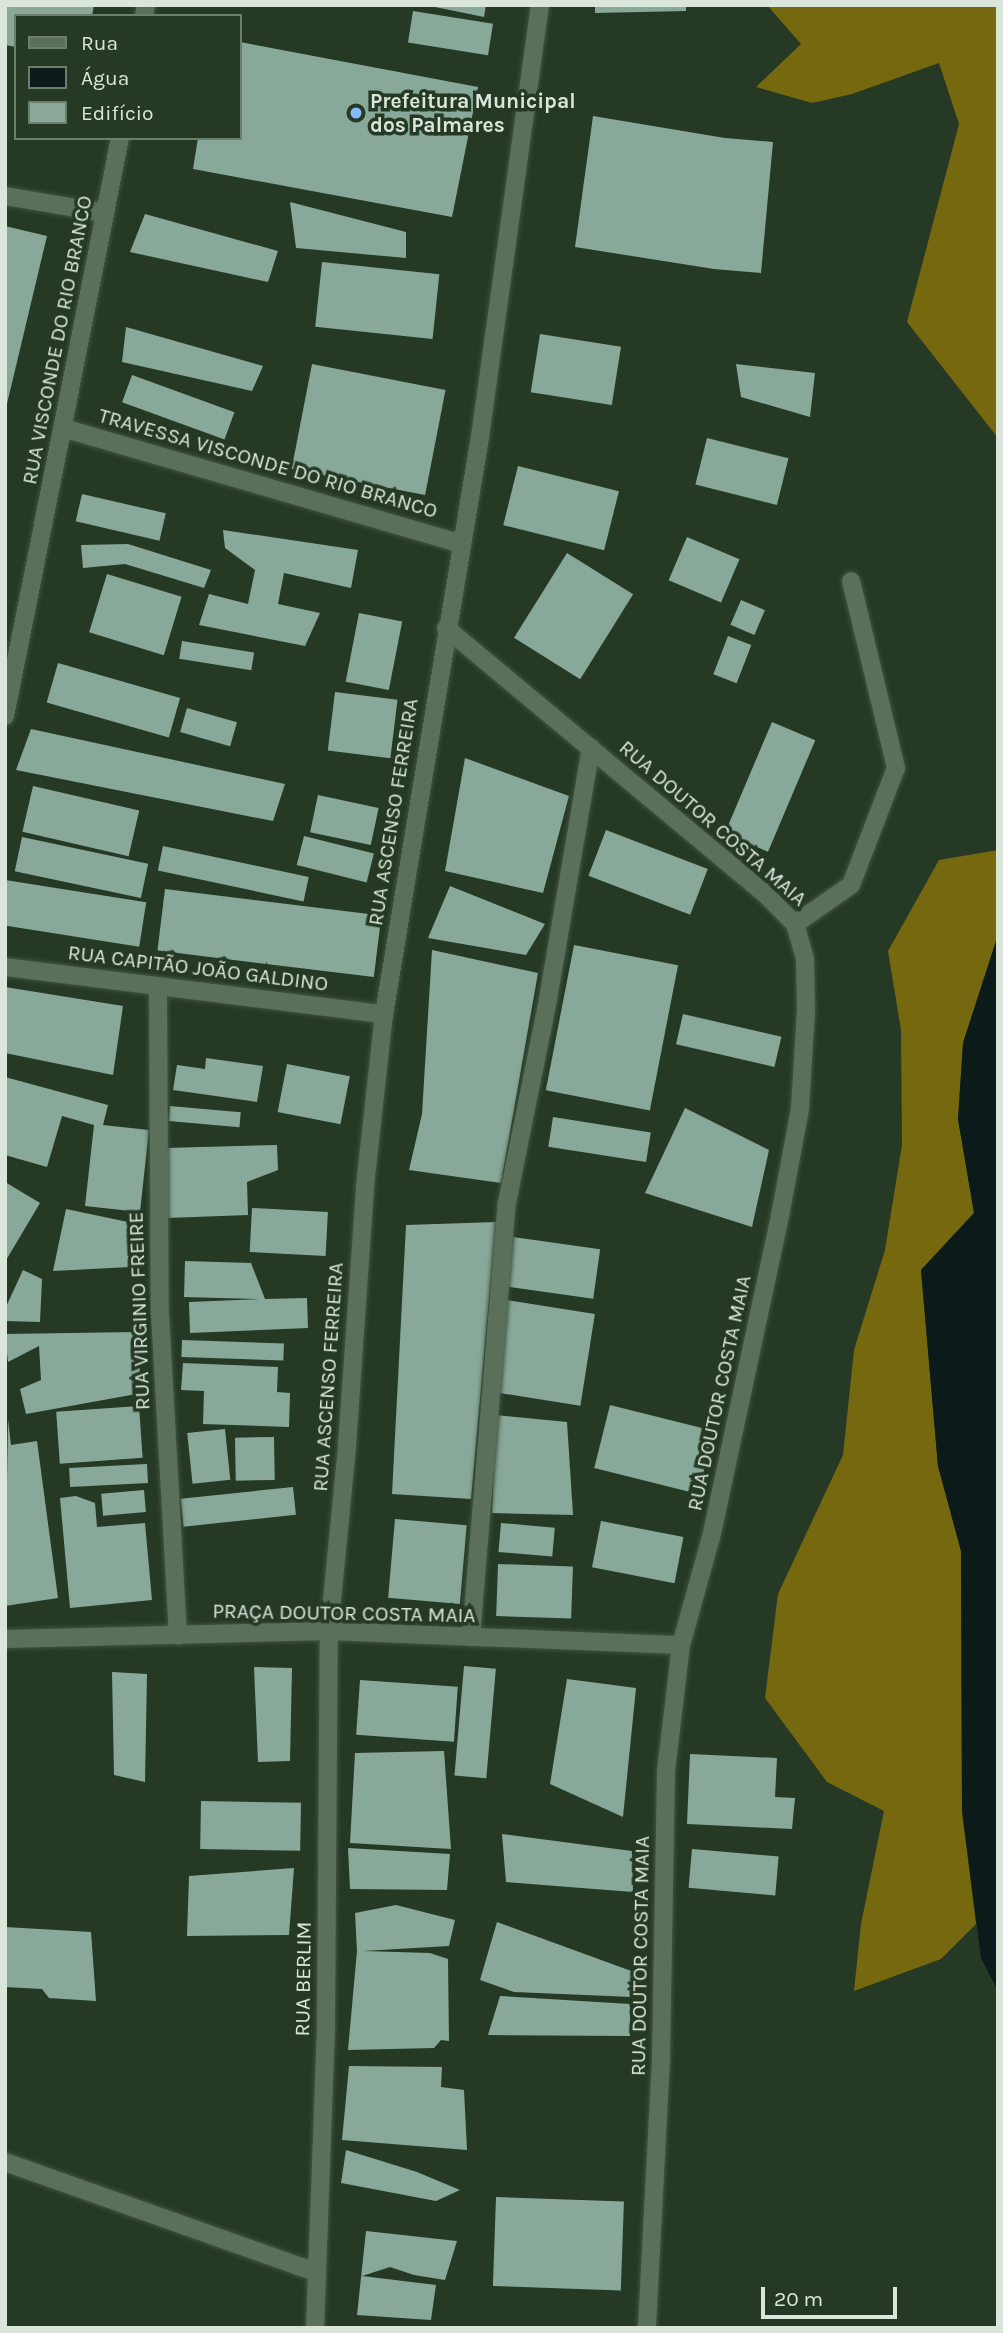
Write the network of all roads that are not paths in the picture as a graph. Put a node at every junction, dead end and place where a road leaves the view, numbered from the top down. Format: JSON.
{"nodes":[{"id":1,"x":541,"y":5,"type":"edge"},
{"id":2,"x":120,"y":140,"type":"edge"},
{"id":3,"x":5,"y":196,"type":"edge"},
{"id":4,"x":105,"y":213,"type":"junction"},
{"id":5,"x":63,"y":428,"type":"junction"},
{"id":6,"x":460,"y":543,"type":"junction"},
{"id":7,"x":851,"y":581,"type":"dead end"},
{"id":8,"x":446,"y":628,"type":"junction"},
{"id":9,"x":5,"y":716,"type":"edge"},
{"id":10,"x":591,"y":748,"type":"junction"},
{"id":11,"x":795,"y":924,"type":"junction"},
{"id":12,"x":5,"y":967,"type":"edge"},
{"id":13,"x":158,"y":986,"type":"junction"},
{"id":14,"x":384,"y":1014,"type":"junction"},
{"id":15,"x":329,"y":1631,"type":"junction"},
{"id":16,"x":178,"y":1635,"type":"junction"},
{"id":17,"x":471,"y":1637,"type":"junction"},
{"id":18,"x":5,"y":1639,"type":"edge"},
{"id":19,"x":681,"y":1645,"type":"junction"},
{"id":20,"x":5,"y":2162,"type":"edge"},
{"id":21,"x":316,"y":2272,"type":"junction"},
{"id":22,"x":315,"y":2328,"type":"edge"},
{"id":23,"x":647,"y":2328,"type":"edge"}],
"edges":[{"from":1,"to":6,"type":"street","name":"RUA ASCENSO FERREIRA"},
{"from":2,"to":4,"type":"street","name":"RUA VISCONDE DO RIO BRANCO"},
{"from":3,"to":4,"type":"street"},
{"from":4,"to":5,"type":"street","name":"RUA VISCONDE DO RIO BRANCO"},
{"from":5,"to":6,"type":"street","name":"TRAVESSA VISCONDE DO RIO BRANCO"},
{"from":5,"to":9,"type":"street","name":"RUA VISCONDE DO RIO BRANCO"},
{"from":6,"to":8,"type":"street","name":"RUA ASCENSO FERREIRA"},
{"from":7,"to":11,"type":"street"},
{"from":8,"to":10,"type":"street","name":"RUA DOUTOR COSTA MAIA"},
{"from":8,"to":14,"type":"street","name":"RUA ASCENSO FERREIRA"},
{"from":10,"to":11,"type":"street","name":"RUA DOUTOR COSTA MAIA"},
{"from":10,"to":17,"type":"street"},
{"from":11,"to":19,"type":"street","name":"RUA DOUTOR COSTA MAIA"},
{"from":12,"to":13,"type":"street","name":"RUA CAPITÃO JOÃO GALDINO"},
{"from":13,"to":14,"type":"street","name":"RUA CAPITÃO JOÃO GALDINO"},
{"from":13,"to":16,"type":"street","name":"RUA VIRGINIO FREIRE"},
{"from":14,"to":15,"type":"street","name":"RUA ASCENSO FERREIRA"},
{"from":15,"to":16,"type":"street","name":"PRAÇA DOUTOR COSTA MAIA"},
{"from":15,"to":17,"type":"street","name":"PRAÇA DOUTOR COSTA MAIA"},
{"from":15,"to":21,"type":"street","name":"RUA BERLIM"},
{"from":16,"to":18,"type":"street","name":"PRAÇA DOUTOR COSTA MAIA"},
{"from":17,"to":19,"type":"street","name":"PRAÇA DOUTOR COSTA MAIA"},
{"from":19,"to":23,"type":"street","name":"RUA DOUTOR COSTA MAIA"},
{"from":20,"to":21,"type":"street"},
{"from":21,"to":22,"type":"street","name":"RUA BERLIM"}]}
